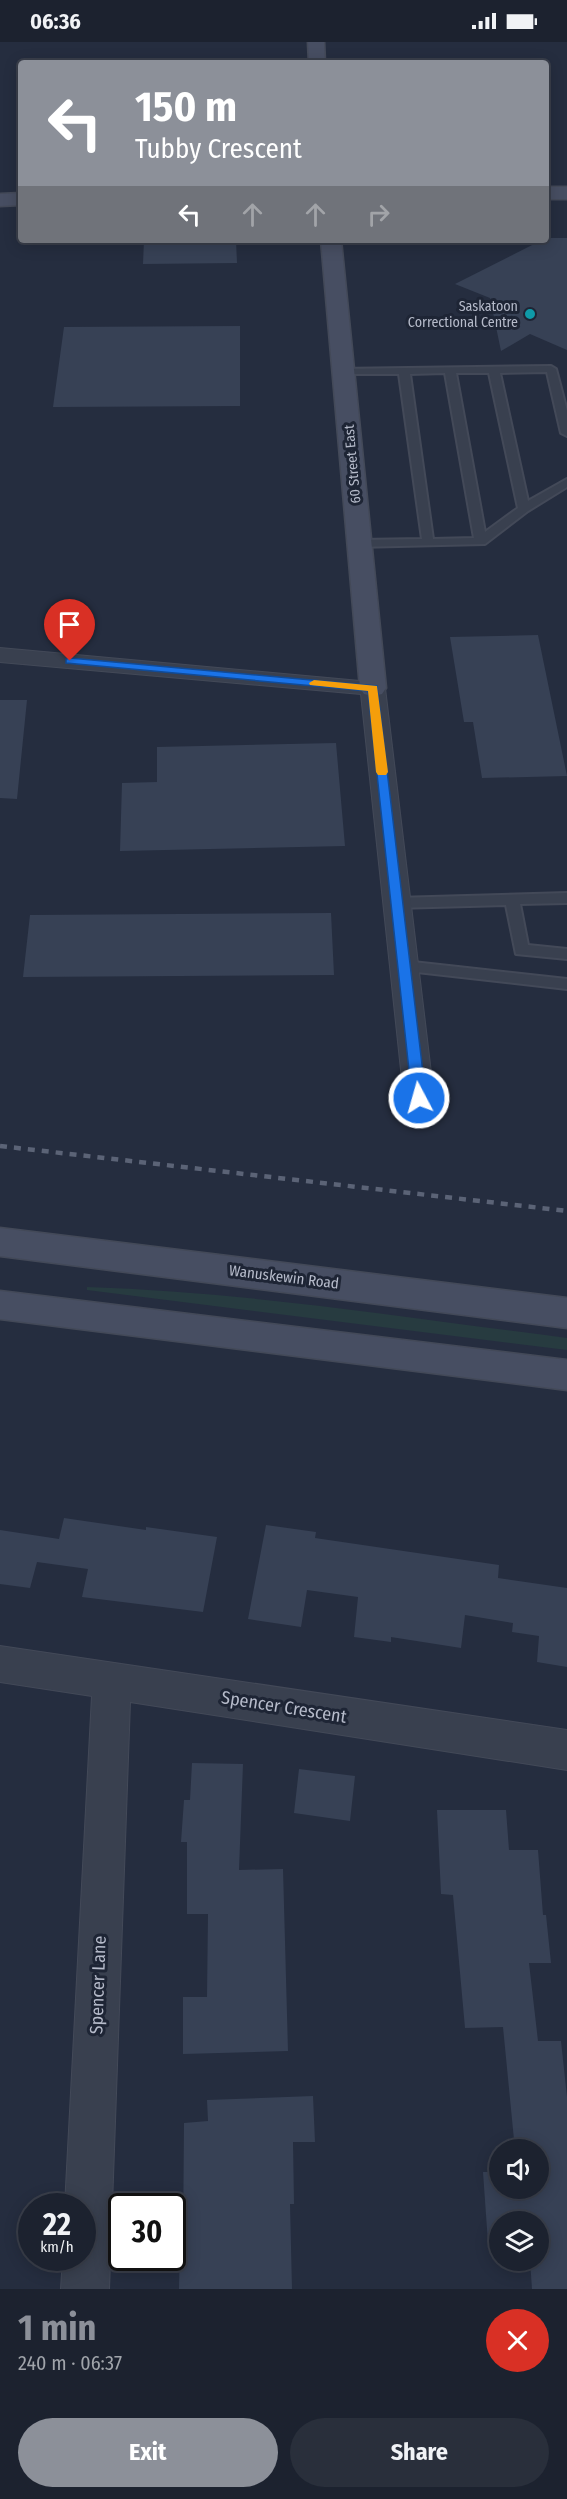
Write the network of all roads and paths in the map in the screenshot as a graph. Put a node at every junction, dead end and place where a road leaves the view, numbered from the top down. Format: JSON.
{"nodes":[{"id":1,"x":316,"y":42,"type":"edge"},
{"id":2,"x":317,"y":60,"type":"edge"},
{"id":3,"x":549,"y":193,"type":"edge"},
{"id":4,"x":567,"y":193,"type":"edge"},
{"id":5,"x":18,"y":199,"type":"edge"},
{"id":6,"x":0,"y":200,"type":"edge"},
{"id":7,"x":331,"y":243,"type":"edge"},
{"id":8,"x":450,"y":370,"type":"junction"},
{"id":9,"x":494,"y":370,"type":"junction"},
{"id":10,"x":343,"y":371,"type":"junction"},
{"id":11,"x":404,"y":371,"type":"junction"},
{"id":12,"x":567,"y":433,"type":"edge"},
{"id":13,"x":567,"y":482,"type":"edge"},
{"id":14,"x":524,"y":509,"type":"junction"},
{"id":15,"x":481,"y":541,"type":"junction"},
{"id":16,"x":428,"y":542,"type":"junction"},
{"id":17,"x":360,"y":544,"type":"junction"},
{"id":18,"x":0,"y":655,"type":"edge"},
{"id":19,"x":373,"y":688,"type":"junction"},
{"id":20,"x":567,"y":898,"type":"edge"},
{"id":21,"x":512,"y":900,"type":"junction"},
{"id":22,"x":396,"y":903,"type":"junction"},
{"id":23,"x":567,"y":954,"type":"edge"},
{"id":24,"x":404,"y":966,"type":"junction"},
{"id":25,"x":567,"y":984,"type":"edge"},
{"id":26,"x":419,"y":1098,"type":"dead end"},
{"id":27,"x":0,"y":1242,"type":"edge"},
{"id":28,"x":0,"y":1305,"type":"edge"},
{"id":29,"x":567,"y":1313,"type":"edge"},
{"id":30,"x":567,"y":1375,"type":"edge"},
{"id":31,"x":0,"y":1664,"type":"edge"},
{"id":32,"x":112,"y":1681,"type":"junction"},
{"id":33,"x":567,"y":1750,"type":"edge"},
{"id":34,"x":85,"y":2289,"type":"edge"}],
"edges":[{"from":1,"to":2,"type":"street"},
{"from":3,"to":4,"type":"street"},
{"from":5,"to":6,"type":"street"},
{"from":7,"to":10,"type":"street","name":"60 Street East"},
{"from":8,"to":9,"type":"lane"},
{"from":8,"to":11,"type":"lane"},
{"from":8,"to":15,"type":"lane"},
{"from":9,"to":12,"type":"lane"},
{"from":9,"to":14,"type":"lane"},
{"from":10,"to":11,"type":"lane"},
{"from":10,"to":17,"type":"street","name":"60 Street East"},
{"from":11,"to":16,"type":"lane"},
{"from":13,"to":14,"type":"lane"},
{"from":14,"to":15,"type":"lane"},
{"from":15,"to":16,"type":"lane"},
{"from":16,"to":17,"type":"lane"},
{"from":17,"to":19,"type":"street","name":"60 Street East"},
{"from":18,"to":19,"type":"street"},
{"from":19,"to":22,"type":"street"},
{"from":20,"to":21,"type":"lane"},
{"from":21,"to":22,"type":"lane"},
{"from":21,"to":23,"type":"lane"},
{"from":22,"to":24,"type":"street"},
{"from":24,"to":25,"type":"lane"},
{"from":24,"to":26,"type":"street"},
{"from":27,"to":29,"type":"street","name":"Wanuskewin Road"},
{"from":28,"to":30,"type":"street"},
{"from":31,"to":32,"type":"street","name":"Spencer Crescent"},
{"from":32,"to":33,"type":"street","name":"Spencer Crescent"},
{"from":32,"to":34,"type":"street","name":"Spencer Lane"}]}
